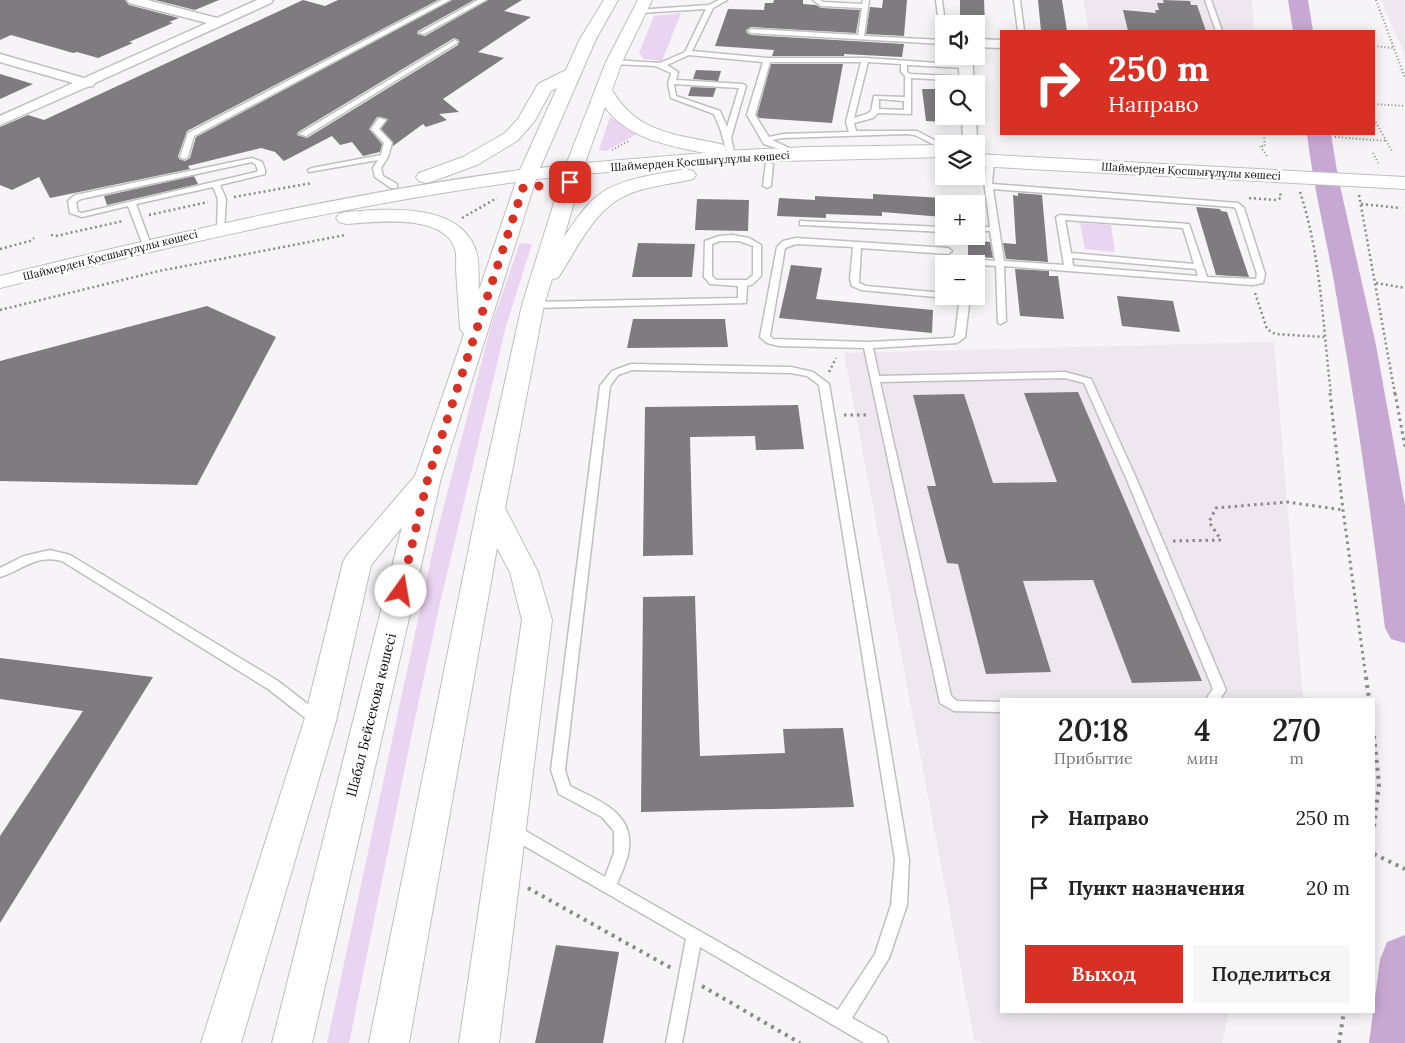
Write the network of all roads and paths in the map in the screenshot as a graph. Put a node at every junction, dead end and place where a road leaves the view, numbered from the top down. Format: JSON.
{"nodes":[{"id":1,"x":133,"y":0,"type":"edge"},
{"id":2,"x":267,"y":0,"type":"edge"},
{"id":3,"x":447,"y":0,"type":"edge"},
{"id":4,"x":483,"y":0,"type":"edge"},
{"id":5,"x":611,"y":0,"type":"edge"},
{"id":6,"x":724,"y":0,"type":"edge"},
{"id":7,"x":816,"y":0,"type":"edge"},
{"id":8,"x":939,"y":0,"type":"edge"},
{"id":9,"x":1017,"y":0,"type":"edge"},
{"id":10,"x":1208,"y":0,"type":"edge"},
{"id":11,"x":1376,"y":0,"type":"edge"},
{"id":12,"x":866,"y":3,"type":"edge"},
{"id":13,"x":642,"y":6,"type":"edge"},
{"id":14,"x":710,"y":7,"type":"junction"},
{"id":15,"x":941,"y":15,"type":"edge"},
{"id":16,"x":219,"y":22,"type":"junction"},
{"id":17,"x":1021,"y":30,"type":"edge"},
{"id":18,"x":1219,"y":30,"type":"edge"},
{"id":19,"x":750,"y":31,"type":"dead end"},
{"id":20,"x":422,"y":33,"type":"dead end"},
{"id":21,"x":861,"y":37,"type":"junction"},
{"id":22,"x":935,"y":41,"type":"edge"},
{"id":23,"x":455,"y":42,"type":"dead end"},
{"id":24,"x":985,"y":43,"type":"edge"},
{"id":25,"x":1000,"y":44,"type":"edge"},
{"id":26,"x":1375,"y":46,"type":"edge"},
{"id":27,"x":1393,"y":48,"type":"junction"},
{"id":28,"x":688,"y":53,"type":"junction"},
{"id":29,"x":0,"y":58,"type":"edge"},
{"id":30,"x":767,"y":60,"type":"junction"},
{"id":31,"x":614,"y":62,"type":"junction"},
{"id":32,"x":865,"y":62,"type":"junction"},
{"id":33,"x":904,"y":64,"type":"junction"},
{"id":34,"x":662,"y":65,"type":"junction"},
{"id":35,"x":966,"y":71,"type":"edge"},
{"id":36,"x":573,"y":73,"type":"junction"},
{"id":37,"x":908,"y":76,"type":"junction"},
{"id":38,"x":1405,"y":78,"type":"edge"},
{"id":39,"x":672,"y":82,"type":"junction"},
{"id":40,"x":88,"y":83,"type":"junction"},
{"id":41,"x":603,"y":89,"type":"junction"},
{"id":42,"x":908,"y":99,"type":"junction"},
{"id":43,"x":1375,"y":104,"type":"edge"},
{"id":44,"x":1405,"y":106,"type":"edge"},
{"id":45,"x":875,"y":110,"type":"junction"},
{"id":46,"x":382,"y":120,"type":"dead end"},
{"id":47,"x":1375,"y":120,"type":"edge"},
{"id":48,"x":0,"y":121,"type":"edge"},
{"id":49,"x":850,"y":122,"type":"junction"},
{"id":50,"x":304,"y":134,"type":"dead end"},
{"id":51,"x":853,"y":134,"type":"junction"},
{"id":52,"x":1264,"y":135,"type":"edge"},
{"id":53,"x":1335,"y":137,"type":"dead end"},
{"id":54,"x":1387,"y":141,"type":"junction"},
{"id":55,"x":767,"y":142,"type":"junction"},
{"id":56,"x":935,"y":143,"type":"edge"},
{"id":57,"x":728,"y":144,"type":"junction"},
{"id":58,"x":935,"y":149,"type":"edge"},
{"id":59,"x":1392,"y":151,"type":"dead end"},
{"id":60,"x":1373,"y":153,"type":"dead end"},
{"id":61,"x":795,"y":155,"type":"junction"},
{"id":62,"x":1267,"y":156,"type":"dead end"},
{"id":63,"x":184,"y":157,"type":"dead end"},
{"id":64,"x":384,"y":157,"type":"junction"},
{"id":65,"x":985,"y":157,"type":"edge"},
{"id":66,"x":935,"y":160,"type":"edge"},
{"id":67,"x":1378,"y":162,"type":"dead end"},
{"id":68,"x":769,"y":164,"type":"junction"},
{"id":69,"x":312,"y":170,"type":"dead end"},
{"id":70,"x":709,"y":170,"type":"junction"},
{"id":71,"x":985,"y":172,"type":"edge"},
{"id":72,"x":1405,"y":174,"type":"edge"},
{"id":73,"x":572,"y":176,"type":"junction"},
{"id":74,"x":1299,"y":177,"type":"junction"},
{"id":75,"x":1359,"y":181,"type":"junction"},
{"id":76,"x":525,"y":182,"type":"junction"},
{"id":77,"x":216,"y":184,"type":"junction"},
{"id":78,"x":1405,"y":184,"type":"edge"},
{"id":79,"x":394,"y":186,"type":"junction"},
{"id":80,"x":767,"y":186,"type":"dead end"},
{"id":81,"x":989,"y":186,"type":"junction"},
{"id":82,"x":131,"y":203,"type":"junction"},
{"id":83,"x":1361,"y":204,"type":"junction"},
{"id":84,"x":1401,"y":208,"type":"dead end"},
{"id":85,"x":302,"y":217,"type":"junction"},
{"id":86,"x":803,"y":223,"type":"dead end"},
{"id":87,"x":220,"y":228,"type":"junction"},
{"id":88,"x":985,"y":229,"type":"edge"},
{"id":89,"x":994,"y":229,"type":"junction"},
{"id":90,"x":935,"y":230,"type":"edge"},
{"id":91,"x":347,"y":234,"type":"dead end"},
{"id":92,"x":34,"y":238,"type":"dead end"},
{"id":93,"x":857,"y":245,"type":"junction"},
{"id":94,"x":146,"y":246,"type":"junction"},
{"id":95,"x":0,"y":249,"type":"edge"},
{"id":96,"x":948,"y":255,"type":"edge"},
{"id":97,"x":1067,"y":255,"type":"junction"},
{"id":98,"x":985,"y":261,"type":"edge"},
{"id":99,"x":1000,"y":263,"type":"junction"},
{"id":100,"x":1199,"y":267,"type":"junction"},
{"id":101,"x":1069,"y":268,"type":"junction"},
{"id":102,"x":1203,"y":279,"type":"junction"},
{"id":103,"x":0,"y":282,"type":"edge"},
{"id":104,"x":1376,"y":283,"type":"junction"},
{"id":105,"x":742,"y":284,"type":"junction"},
{"id":106,"x":1405,"y":288,"type":"edge"},
{"id":107,"x":1248,"y":291,"type":"dead end"},
{"id":108,"x":935,"y":295,"type":"edge"},
{"id":109,"x":535,"y":297,"type":"junction"},
{"id":110,"x":964,"y":305,"type":"edge"},
{"id":111,"x":0,"y":310,"type":"edge"},
{"id":112,"x":1001,"y":321,"type":"dead end"},
{"id":113,"x":1324,"y":337,"type":"junction"},
{"id":114,"x":472,"y":343,"type":"junction"},
{"id":115,"x":842,"y":344,"type":"junction"},
{"id":116,"x":868,"y":345,"type":"junction"},
{"id":117,"x":875,"y":379,"type":"junction"},
{"id":118,"x":824,"y":384,"type":"junction"},
{"id":119,"x":882,"y":414,"type":"junction"},
{"id":120,"x":829,"y":415,"type":"junction"},
{"id":121,"x":1405,"y":447,"type":"edge"},
{"id":122,"x":428,"y":478,"type":"junction"},
{"id":123,"x":491,"y":508,"type":"junction"},
{"id":124,"x":1343,"y":510,"type":"junction"},
{"id":125,"x":1164,"y":541,"type":"dead end"},
{"id":126,"x":0,"y":573,"type":"edge"},
{"id":127,"x":1213,"y":698,"type":"edge"},
{"id":128,"x":1369,"y":698,"type":"edge"},
{"id":129,"x":1000,"y":707,"type":"edge"},
{"id":130,"x":320,"y":721,"type":"junction"},
{"id":131,"x":1375,"y":746,"type":"edge"},
{"id":132,"x":1375,"y":818,"type":"edge"},
{"id":133,"x":508,"y":828,"type":"junction"},
{"id":134,"x":1375,"y":855,"type":"edge"},
{"id":135,"x":1405,"y":869,"type":"edge"},
{"id":136,"x":608,"y":886,"type":"junction"},
{"id":137,"x":528,"y":887,"type":"dead end"},
{"id":138,"x":694,"y":936,"type":"junction"},
{"id":139,"x":686,"y":977,"type":"junction"},
{"id":140,"x":1344,"y":1013,"type":"edge"},
{"id":141,"x":841,"y":1020,"type":"junction"},
{"id":142,"x":220,"y":1043,"type":"edge"},
{"id":143,"x":292,"y":1043,"type":"edge"},
{"id":144,"x":389,"y":1043,"type":"edge"},
{"id":145,"x":479,"y":1043,"type":"edge"},
{"id":146,"x":674,"y":1043,"type":"edge"},
{"id":147,"x":800,"y":1043,"type":"edge"},
{"id":148,"x":880,"y":1043,"type":"edge"},
{"id":149,"x":1339,"y":1043,"type":"edge"}],
"edges":[{"from":1,"to":16,"type":"street"},
{"from":2,"to":16,"type":"street"},
{"from":3,"to":63,"type":"lane"},
{"from":4,"to":20,"type":"lane"},
{"from":5,"to":36,"type":"main road","name":"Шабал Бейсекова көшесі"},
{"from":6,"to":14,"type":"lane"},
{"from":7,"to":12,"type":"lane"},
{"from":8,"to":15,"type":"lane"},
{"from":9,"to":17,"type":"lane"},
{"from":10,"to":18,"type":"lane"},
{"from":11,"to":27,"type":"path"},
{"from":12,"to":21,"type":"lane"},
{"from":13,"to":14,"type":"lane"},
{"from":13,"to":31,"type":"main road"},
{"from":14,"to":28,"type":"lane"},
{"from":16,"to":40,"type":"street"},
{"from":19,"to":21,"type":"lane"},
{"from":21,"to":22,"type":"lane"},
{"from":23,"to":50,"type":"lane"},
{"from":24,"to":25,"type":"street"},
{"from":26,"to":27,"type":"path"},
{"from":27,"to":38,"type":"path"},
{"from":28,"to":30,"type":"lane"},
{"from":28,"to":34,"type":"lane"},
{"from":29,"to":40,"type":"street"},
{"from":30,"to":32,"type":"lane"},
{"from":30,"to":55,"type":"lane"},
{"from":31,"to":34,"type":"lane"},
{"from":31,"to":41,"type":"main road"},
{"from":32,"to":33,"type":"lane"},
{"from":32,"to":49,"type":"lane"},
{"from":33,"to":35,"type":"lane"},
{"from":33,"to":37,"type":"lane"},
{"from":34,"to":39,"type":"lane"},
{"from":35,"to":37,"type":"lane"},
{"from":36,"to":76,"type":"main road","name":"Шабал Бейсекова көшесі"},
{"from":36,"to":79,"type":"main road"},
{"from":37,"to":42,"type":"lane"},
{"from":39,"to":57,"type":"lane"},
{"from":39,"to":57,"type":"lane"},
{"from":40,"to":48,"type":"street"},
{"from":41,"to":57,"type":"main road"},
{"from":41,"to":73,"type":"main road"},
{"from":42,"to":45,"type":"lane"},
{"from":42,"to":45,"type":"lane"},
{"from":43,"to":44,"type":"path"},
{"from":45,"to":49,"type":"lane"},
{"from":46,"to":64,"type":"lane"},
{"from":47,"to":54,"type":"path"},
{"from":49,"to":51,"type":"lane"},
{"from":51,"to":55,"type":"lane"},
{"from":51,"to":56,"type":"lane"},
{"from":52,"to":62,"type":"path"},
{"from":53,"to":54,"type":"path"},
{"from":54,"to":59,"type":"path"},
{"from":55,"to":61,"type":"lane"},
{"from":57,"to":61,"type":"main road"},
{"from":58,"to":61,"type":"main road","name":"Шаймерден Қосшығұлұлы көшесі"},
{"from":60,"to":67,"type":"path"},
{"from":61,"to":73,"type":"main road","name":"Шаймерден Қосшығұлұлы көшесі"},
{"from":64,"to":69,"type":"lane"},
{"from":64,"to":79,"type":"lane"},
{"from":65,"to":74,"type":"main road","name":"Шаймерден Қосшығұлұлы көшесі"},
{"from":66,"to":68,"type":"main road","name":"Шаймерден Қосшығұлұлы көшесі"},
{"from":68,"to":70,"type":"main road","name":"Шаймерден Қосшығұлұлы көшесі"},
{"from":68,"to":80,"type":"lane"},
{"from":70,"to":73,"type":"main road","name":"Шаймерден Қосшығұлұлы көшесі"},
{"from":70,"to":109,"type":"main road"},
{"from":71,"to":81,"type":"lane"},
{"from":72,"to":75,"type":"main road","name":"Шаймерден Қосшығұлұлы көшесі"},
{"from":73,"to":76,"type":"main road","name":"Шаймерден Қосшығұлұлы көшесі"},
{"from":73,"to":109,"type":"main road"},
{"from":74,"to":75,"type":"main road","name":"Шаймерден Қосшығұлұлы көшесі"},
{"from":74,"to":113,"type":"path"},
{"from":75,"to":78,"type":"main road","name":"Шаймерден Қосшығұлұлы көшесі"},
{"from":75,"to":83,"type":"path"},
{"from":76,"to":85,"type":"main road","name":"Шаймерден Қосшығұлұлы көшесі"},
{"from":76,"to":114,"type":"main road","name":"Шабал Бейсекова көшесі"},
{"from":77,"to":82,"type":"lane"},
{"from":77,"to":82,"type":"lane"},
{"from":77,"to":87,"type":"lane"},
{"from":79,"to":85,"type":"main road"},
{"from":81,"to":89,"type":"lane"},
{"from":81,"to":102,"type":"lane"},
{"from":82,"to":94,"type":"lane"},
{"from":83,"to":84,"type":"path"},
{"from":83,"to":104,"type":"path"},
{"from":85,"to":87,"type":"main road","name":"Шаймерден Қосшығұлұлы көшесі"},
{"from":85,"to":114,"type":"main road"},
{"from":86,"to":90,"type":"lane"},
{"from":87,"to":94,"type":"main road","name":"Шаймерден Қосшығұлұлы көшесі"},
{"from":88,"to":89,"type":"lane"},
{"from":89,"to":99,"type":"lane"},
{"from":91,"to":111,"type":"path"},
{"from":92,"to":95,"type":"path"},
{"from":93,"to":96,"type":"lane"},
{"from":93,"to":108,"type":"lane"},
{"from":93,"to":115,"type":"lane"},
{"from":94,"to":103,"type":"main road","name":"Шаймерден Қосшығұлұлы көшесі"},
{"from":97,"to":100,"type":"lane"},
{"from":97,"to":100,"type":"lane"},
{"from":97,"to":101,"type":"lane"},
{"from":98,"to":99,"type":"lane"},
{"from":99,"to":101,"type":"lane"},
{"from":99,"to":112,"type":"lane"},
{"from":100,"to":102,"type":"lane"},
{"from":101,"to":102,"type":"lane"},
{"from":104,"to":106,"type":"path"},
{"from":104,"to":121,"type":"path"},
{"from":105,"to":105,"type":"lane"},
{"from":105,"to":109,"type":"lane"},
{"from":107,"to":113,"type":"path"},
{"from":109,"to":123,"type":"main road"},
{"from":110,"to":116,"type":"lane"},
{"from":113,"to":124,"type":"path"},
{"from":114,"to":122,"type":"main road","name":"Шабал Бейсекова көшесі"},
{"from":115,"to":116,"type":"lane"},
{"from":115,"to":118,"type":"path"},
{"from":116,"to":117,"type":"lane"},
{"from":117,"to":119,"type":"lane"},
{"from":117,"to":127,"type":"lane"},
{"from":118,"to":120,"type":"lane"},
{"from":118,"to":136,"type":"lane"},
{"from":119,"to":120,"type":"path"},
{"from":119,"to":129,"type":"lane"},
{"from":120,"to":141,"type":"lane"},
{"from":122,"to":130,"type":"main road"},
{"from":122,"to":143,"type":"main road","name":"Шабал Бейсекова көшесі"},
{"from":123,"to":133,"type":"main road"},
{"from":123,"to":144,"type":"main road"},
{"from":124,"to":125,"type":"path"},
{"from":124,"to":128,"type":"path"},
{"from":126,"to":130,"type":"lane"},
{"from":130,"to":142,"type":"main road"},
{"from":131,"to":132,"type":"path"},
{"from":133,"to":136,"type":"lane"},
{"from":133,"to":145,"type":"main road"},
{"from":134,"to":135,"type":"path"},
{"from":136,"to":138,"type":"lane"},
{"from":137,"to":139,"type":"path"},
{"from":138,"to":139,"type":"lane"},
{"from":138,"to":141,"type":"lane"},
{"from":139,"to":146,"type":"lane"},
{"from":139,"to":147,"type":"path"},
{"from":140,"to":149,"type":"path"},
{"from":141,"to":148,"type":"lane"}]}
